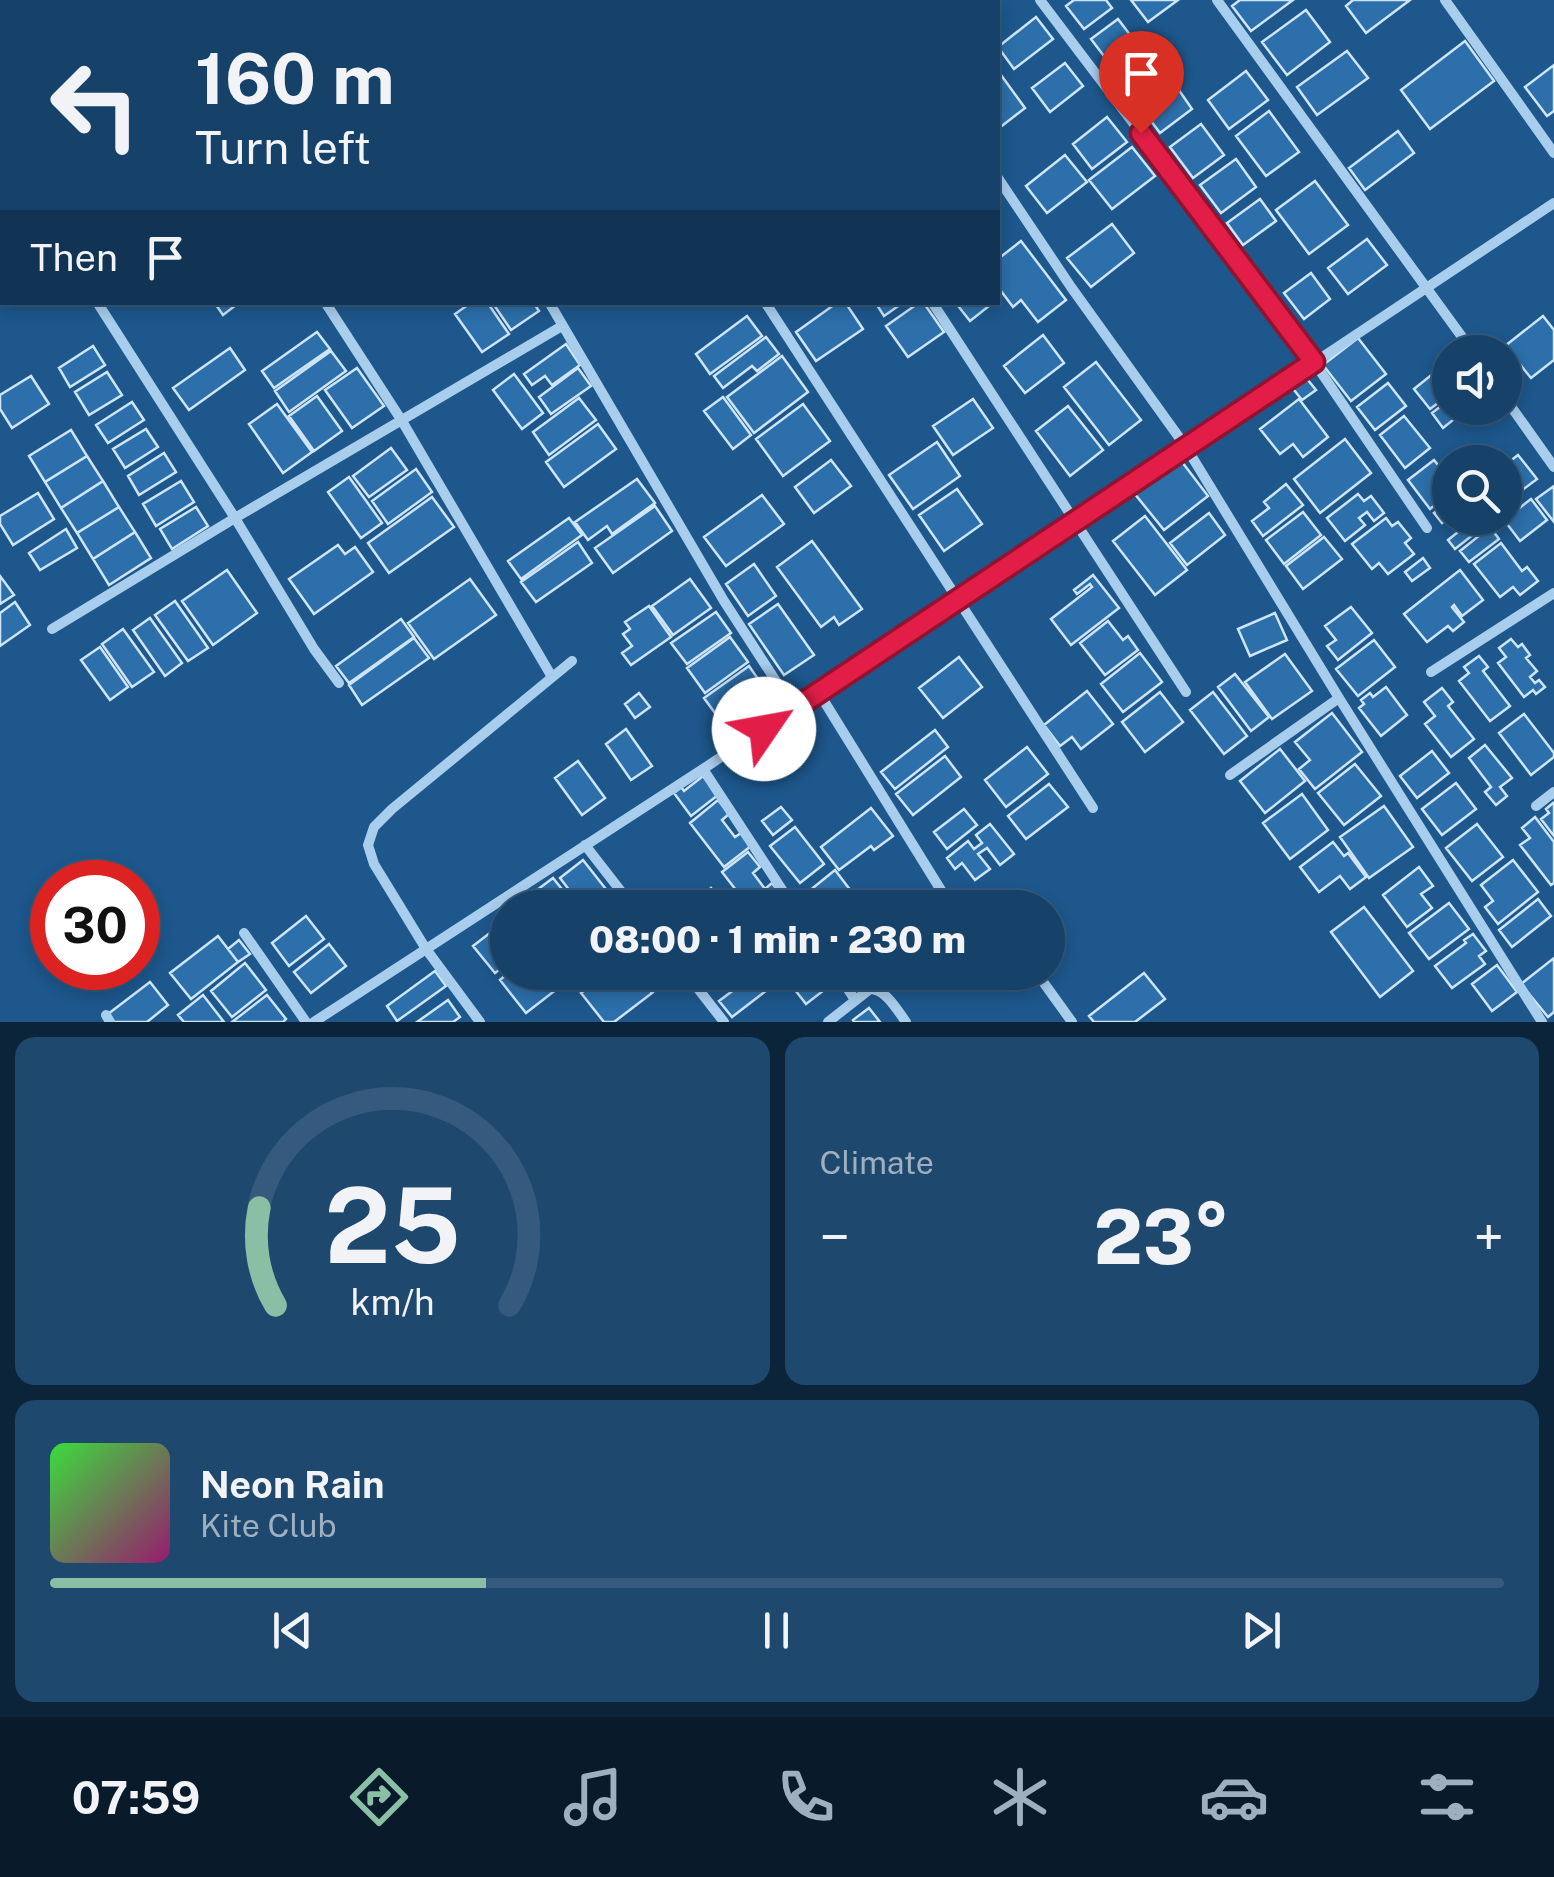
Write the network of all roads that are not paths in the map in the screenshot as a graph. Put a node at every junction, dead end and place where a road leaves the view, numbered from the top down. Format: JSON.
{"nodes":[{"id":1,"x":1040,"y":0,"type":"edge"},
{"id":2,"x":1217,"y":0,"type":"edge"},
{"id":3,"x":1445,"y":0,"type":"edge"},
{"id":4,"x":1554,"y":153,"type":"edge"},
{"id":5,"x":1000,"y":181,"type":"edge"},
{"id":6,"x":1554,"y":203,"type":"edge"},
{"id":7,"x":1427,"y":287,"type":"junction"},
{"id":8,"x":100,"y":305,"type":"edge"},
{"id":9,"x":326,"y":305,"type":"edge"},
{"id":10,"x":551,"y":305,"type":"edge"},
{"id":11,"x":767,"y":305,"type":"edge"},
{"id":12,"x":934,"y":305,"type":"edge"},
{"id":13,"x":562,"y":326,"type":"junction"},
{"id":14,"x":1461,"y":335,"type":"edge"},
{"id":15,"x":1314,"y":362,"type":"junction"},
{"id":16,"x":402,"y":420,"type":"junction"},
{"id":17,"x":1522,"y":422,"type":"edge"},
{"id":18,"x":1186,"y":447,"type":"junction"},
{"id":19,"x":1554,"y":467,"type":"edge"},
{"id":20,"x":235,"y":518,"type":"junction"},
{"id":21,"x":1074,"y":522,"type":"junction"},
{"id":22,"x":1426,"y":528,"type":"dead end"},
{"id":23,"x":1554,"y":593,"type":"edge"},
{"id":24,"x":958,"y":599,"type":"junction"},
{"id":25,"x":52,"y":629,"type":"dead end"},
{"id":26,"x":572,"y":661,"type":"dead end"},
{"id":27,"x":1431,"y":672,"type":"dead end"},
{"id":28,"x":552,"y":677,"type":"junction"},
{"id":29,"x":340,"y":683,"type":"dead end"},
{"id":30,"x":820,"y":692,"type":"junction"},
{"id":31,"x":1186,"y":692,"type":"dead end"},
{"id":32,"x":1339,"y":698,"type":"junction"},
{"id":33,"x":794,"y":710,"type":"junction"},
{"id":34,"x":703,"y":769,"type":"junction"},
{"id":35,"x":1230,"y":775,"type":"dead end"},
{"id":36,"x":1554,"y":792,"type":"edge"},
{"id":37,"x":1536,"y":806,"type":"dead end"},
{"id":38,"x":1093,"y":808,"type":"dead end"},
{"id":39,"x":586,"y":845,"type":"junction"},
{"id":40,"x":620,"y":890,"type":"edge"},
{"id":41,"x":782,"y":890,"type":"edge"},
{"id":42,"x":941,"y":890,"type":"edge"},
{"id":43,"x":244,"y":933,"type":"dead end"},
{"id":44,"x":426,"y":949,"type":"junction"},
{"id":45,"x":699,"y":990,"type":"edge"},
{"id":46,"x":849,"y":990,"type":"edge"},
{"id":47,"x":1049,"y":990,"type":"edge"},
{"id":48,"x":855,"y":1000,"type":"junction"},
{"id":49,"x":310,"y":1022,"type":"edge"},
{"id":50,"x":480,"y":1022,"type":"edge"},
{"id":51,"x":724,"y":1022,"type":"edge"},
{"id":52,"x":828,"y":1022,"type":"edge"},
{"id":53,"x":906,"y":1022,"type":"edge"},
{"id":54,"x":1072,"y":1022,"type":"edge"},
{"id":55,"x":1542,"y":1022,"type":"edge"}],
"edges":[{"from":1,"to":15,"type":"street"},
{"from":2,"to":7,"type":"street"},
{"from":3,"to":4,"type":"street"},
{"from":5,"to":18,"type":"street"},
{"from":6,"to":7,"type":"street"},
{"from":7,"to":14,"type":"street"},
{"from":7,"to":15,"type":"street"},
{"from":8,"to":20,"type":"street"},
{"from":9,"to":16,"type":"street"},
{"from":10,"to":13,"type":"street"},
{"from":11,"to":24,"type":"street"},
{"from":12,"to":21,"type":"street"},
{"from":13,"to":16,"type":"street"},
{"from":13,"to":33,"type":"street"},
{"from":15,"to":18,"type":"street"},
{"from":15,"to":22,"type":"street"},
{"from":16,"to":20,"type":"street"},
{"from":16,"to":28,"type":"street"},
{"from":17,"to":19,"type":"street"},
{"from":18,"to":21,"type":"street"},
{"from":18,"to":32,"type":"street"},
{"from":20,"to":25,"type":"street"},
{"from":20,"to":29,"type":"street"},
{"from":21,"to":24,"type":"street"},
{"from":21,"to":31,"type":"street"},
{"from":23,"to":27,"type":"street"},
{"from":24,"to":30,"type":"street"},
{"from":24,"to":38,"type":"street"},
{"from":26,"to":28,"type":"street"},
{"from":28,"to":44,"type":"street"},
{"from":30,"to":33,"type":"street"},
{"from":30,"to":42,"type":"street"},
{"from":32,"to":35,"type":"street"},
{"from":32,"to":55,"type":"street"},
{"from":33,"to":34,"type":"street"},
{"from":34,"to":39,"type":"street"},
{"from":34,"to":41,"type":"street"},
{"from":36,"to":37,"type":"street"},
{"from":39,"to":40,"type":"street"},
{"from":39,"to":44,"type":"street"},
{"from":43,"to":49,"type":"street"},
{"from":44,"to":49,"type":"street"},
{"from":44,"to":50,"type":"street"},
{"from":45,"to":51,"type":"street"},
{"from":46,"to":48,"type":"street"},
{"from":47,"to":54,"type":"street"},
{"from":48,"to":52,"type":"street"},
{"from":48,"to":53,"type":"street"}]}
